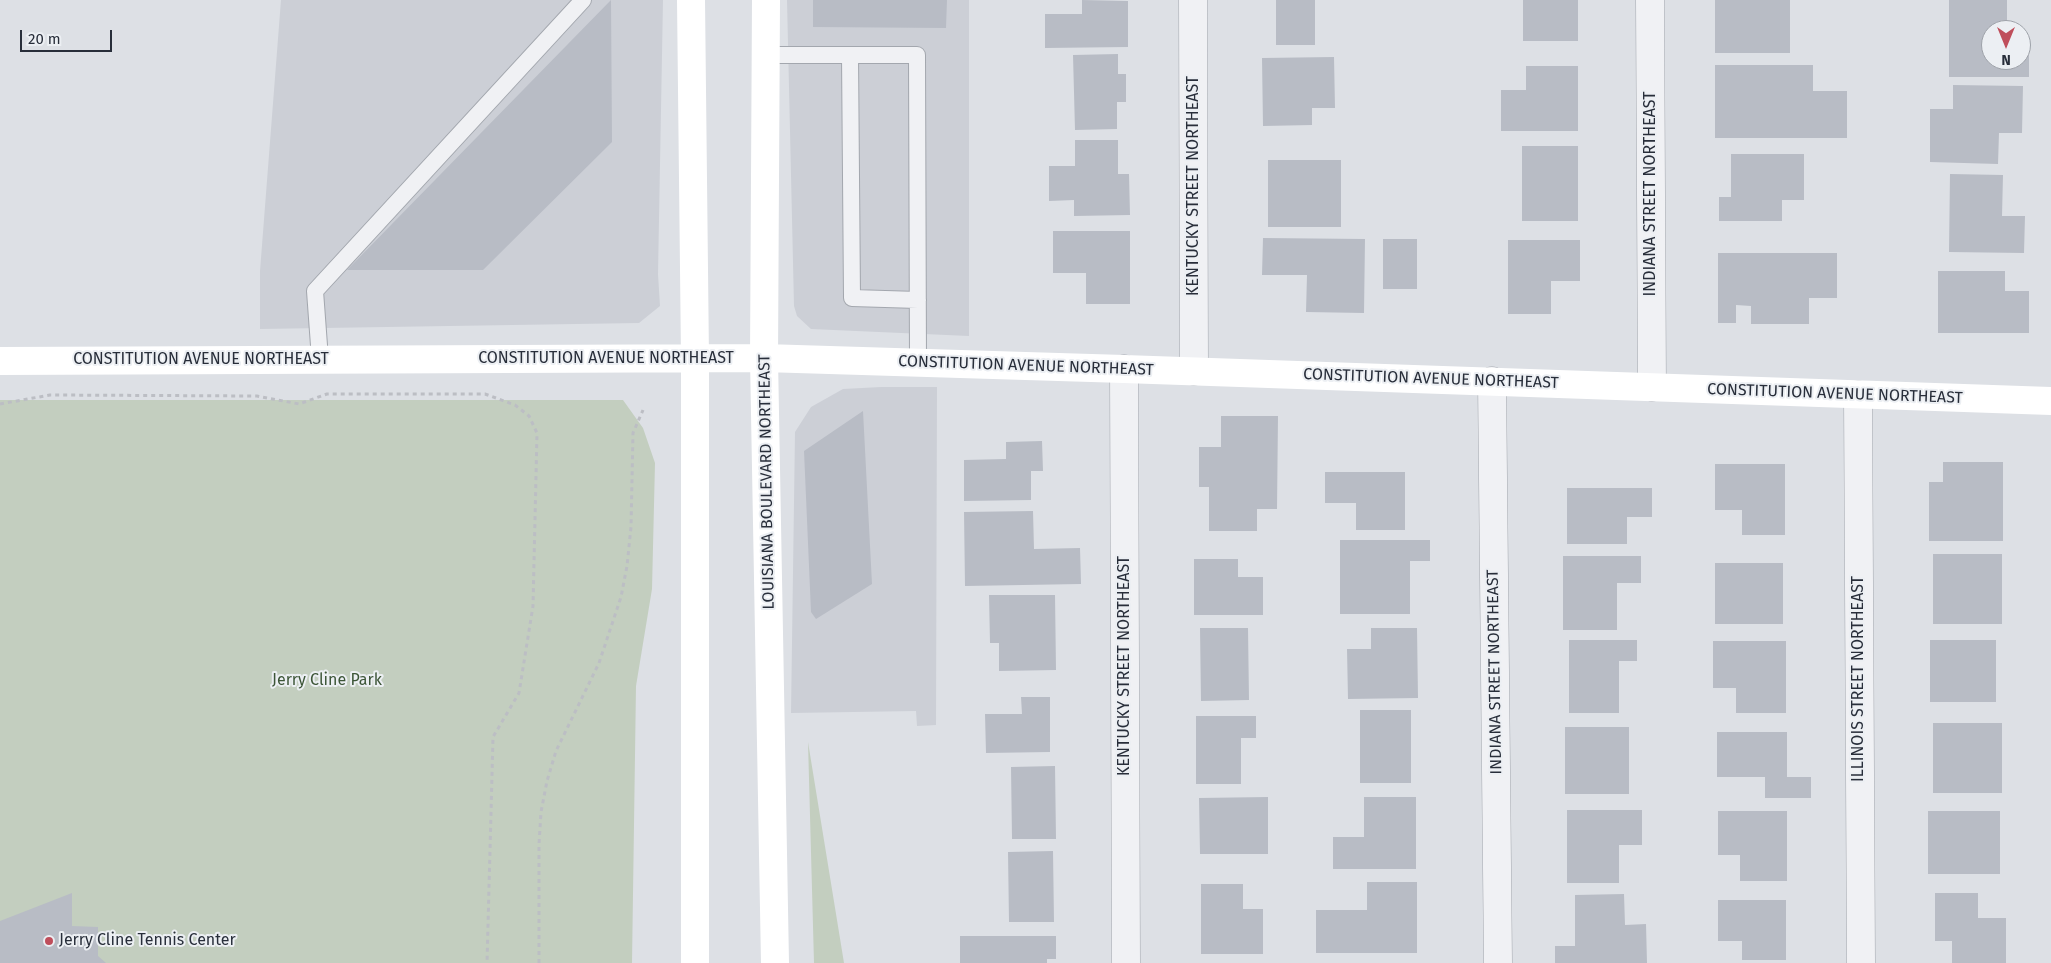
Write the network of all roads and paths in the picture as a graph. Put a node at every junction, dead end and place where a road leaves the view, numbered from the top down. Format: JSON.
{"nodes":[{"id":1,"x":583,"y":0,"type":"edge"},
{"id":2,"x":691,"y":0,"type":"edge"},
{"id":3,"x":766,"y":0,"type":"edge"},
{"id":4,"x":1193,"y":0,"type":"edge"},
{"id":5,"x":1650,"y":0,"type":"edge"},
{"id":6,"x":766,"y":55,"type":"junction"},
{"id":7,"x":850,"y":55,"type":"junction"},
{"id":8,"x":918,"y":300,"type":"junction"},
{"id":9,"x":696,"y":358,"type":"junction"},
{"id":10,"x":764,"y":358,"type":"junction"},
{"id":11,"x":0,"y":360,"type":"edge"},
{"id":12,"x":320,"y":360,"type":"junction"},
{"id":13,"x":918,"y":363,"type":"junction"},
{"id":14,"x":1124,"y":369,"type":"junction"},
{"id":15,"x":1194,"y":371,"type":"junction"},
{"id":16,"x":1492,"y":381,"type":"junction"},
{"id":17,"x":1652,"y":387,"type":"junction"},
{"id":18,"x":1858,"y":395,"type":"junction"},
{"id":19,"x":2051,"y":401,"type":"edge"},
{"id":20,"x":0,"y":404,"type":"edge"},
{"id":21,"x":643,"y":410,"type":"dead end"},
{"id":22,"x":487,"y":963,"type":"edge"},
{"id":23,"x":539,"y":963,"type":"edge"},
{"id":24,"x":695,"y":963,"type":"edge"},
{"id":25,"x":775,"y":963,"type":"edge"},
{"id":26,"x":1126,"y":963,"type":"edge"},
{"id":27,"x":1498,"y":963,"type":"edge"},
{"id":28,"x":1861,"y":963,"type":"edge"}],
"edges":[{"from":1,"to":12,"type":"lane"},
{"from":2,"to":9,"type":"street"},
{"from":3,"to":6,"type":"street","name":"LOUISIANA BOULEVARD NORTHEAST"},
{"from":4,"to":15,"type":"street","name":"KENTUCKY STREET NORTHEAST"},
{"from":5,"to":17,"type":"street","name":"INDIANA STREET NORTHEAST"},
{"from":6,"to":7,"type":"lane"},
{"from":6,"to":10,"type":"street","name":"LOUISIANA BOULEVARD NORTHEAST"},
{"from":7,"to":8,"type":"lane"},
{"from":7,"to":8,"type":"lane"},
{"from":8,"to":13,"type":"lane"},
{"from":9,"to":10,"type":"street","name":"CONSTITUTION AVENUE NORTHEAST"},
{"from":9,"to":12,"type":"street","name":"CONSTITUTION AVENUE NORTHEAST"},
{"from":9,"to":24,"type":"street"},
{"from":10,"to":13,"type":"street","name":"CONSTITUTION AVENUE NORTHEAST"},
{"from":10,"to":25,"type":"street","name":"LOUISIANA BOULEVARD NORTHEAST"},
{"from":11,"to":12,"type":"street","name":"CONSTITUTION AVENUE NORTHEAST"},
{"from":13,"to":14,"type":"street","name":"CONSTITUTION AVENUE NORTHEAST"},
{"from":14,"to":15,"type":"street","name":"CONSTITUTION AVENUE NORTHEAST"},
{"from":14,"to":26,"type":"street","name":"KENTUCKY STREET NORTHEAST"},
{"from":15,"to":16,"type":"street","name":"CONSTITUTION AVENUE NORTHEAST"},
{"from":16,"to":17,"type":"street","name":"CONSTITUTION AVENUE NORTHEAST"},
{"from":16,"to":27,"type":"street","name":"INDIANA STREET NORTHEAST"},
{"from":17,"to":18,"type":"street","name":"CONSTITUTION AVENUE NORTHEAST"},
{"from":18,"to":19,"type":"street","name":"CONSTITUTION AVENUE NORTHEAST"},
{"from":18,"to":28,"type":"street","name":"ILLINOIS STREET NORTHEAST"},
{"from":20,"to":22,"type":"path"},
{"from":21,"to":23,"type":"path"}]}
